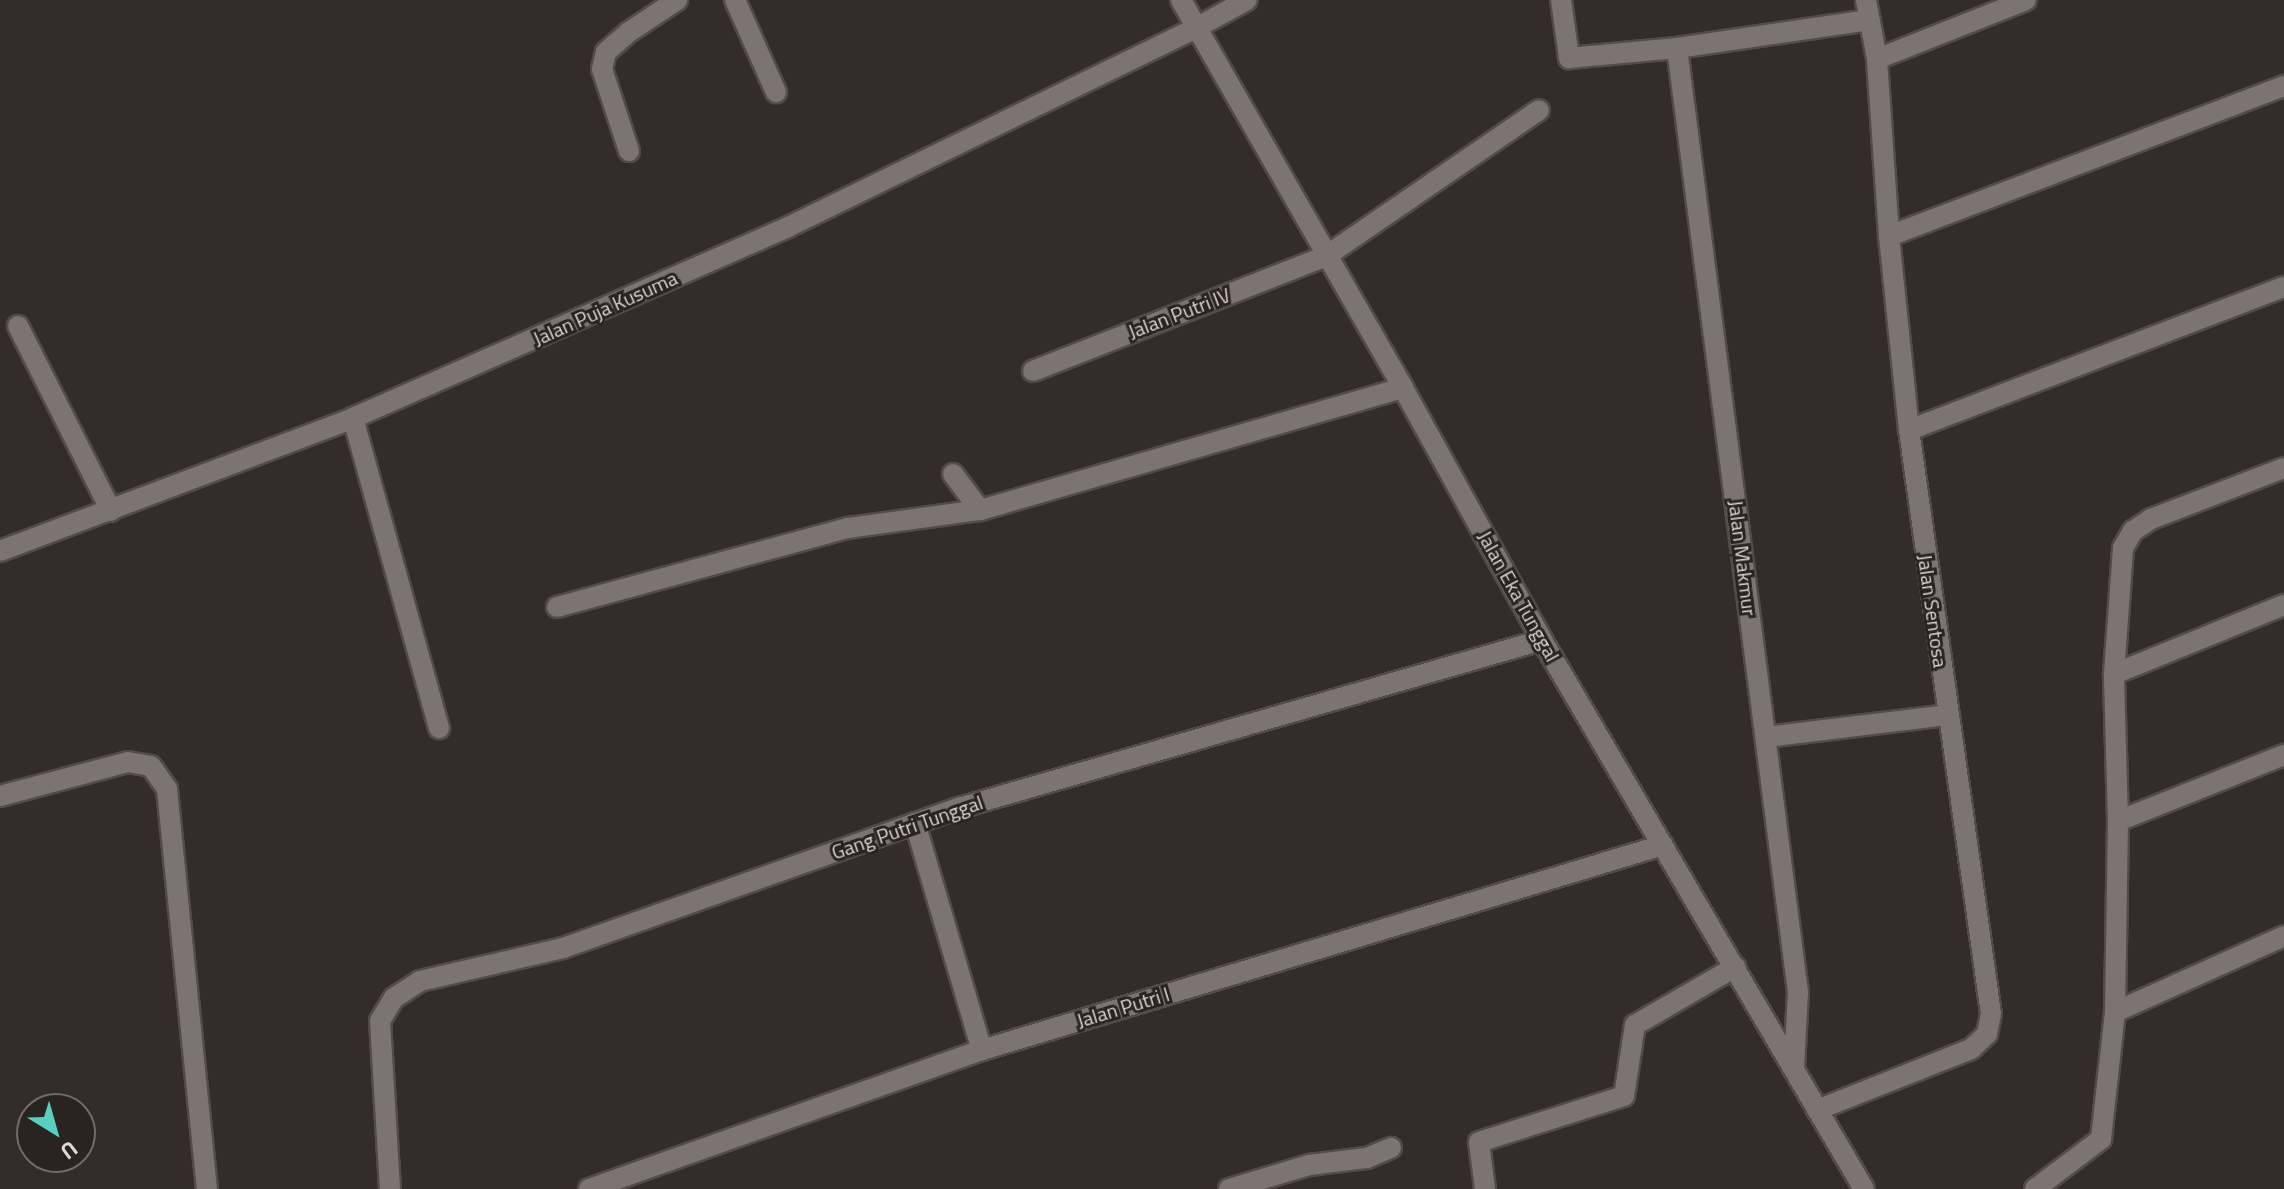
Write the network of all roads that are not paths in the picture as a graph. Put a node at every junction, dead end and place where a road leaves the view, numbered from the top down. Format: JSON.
{"nodes":[{"id":1,"x":677,"y":0,"type":"edge"},
{"id":2,"x":735,"y":0,"type":"edge"},
{"id":3,"x":1181,"y":0,"type":"edge"},
{"id":4,"x":1247,"y":0,"type":"edge"},
{"id":5,"x":1561,"y":0,"type":"edge"},
{"id":6,"x":2026,"y":0,"type":"edge"},
{"id":7,"x":1868,"y":10,"type":"edge"},
{"id":8,"x":1194,"y":29,"type":"junction"},
{"id":9,"x":1677,"y":48,"type":"junction"},
{"id":10,"x":1877,"y":59,"type":"junction"},
{"id":11,"x":2284,"y":86,"type":"edge"},
{"id":12,"x":776,"y":92,"type":"dead end"},
{"id":13,"x":1539,"y":110,"type":"dead end"},
{"id":14,"x":629,"y":151,"type":"dead end"},
{"id":15,"x":1889,"y":236,"type":"junction"},
{"id":16,"x":1326,"y":256,"type":"junction"},
{"id":17,"x":2284,"y":287,"type":"edge"},
{"id":18,"x":18,"y":326,"type":"dead end"},
{"id":19,"x":1033,"y":371,"type":"dead end"},
{"id":20,"x":1403,"y":388,"type":"junction"},
{"id":21,"x":353,"y":418,"type":"junction"},
{"id":22,"x":1909,"y":430,"type":"junction"},
{"id":23,"x":2284,"y":468,"type":"edge"},
{"id":24,"x":953,"y":474,"type":"dead end"},
{"id":25,"x":980,"y":510,"type":"junction"},
{"id":26,"x":111,"y":511,"type":"junction"},
{"id":27,"x":0,"y":551,"type":"edge"},
{"id":28,"x":2284,"y":605,"type":"edge"},
{"id":29,"x":557,"y":607,"type":"dead end"},
{"id":30,"x":1542,"y":640,"type":"junction"},
{"id":31,"x":2114,"y":674,"type":"junction"},
{"id":32,"x":1947,"y":715,"type":"junction"},
{"id":33,"x":439,"y":728,"type":"dead end"},
{"id":34,"x":1766,"y":737,"type":"junction"},
{"id":35,"x":2284,"y":755,"type":"edge"},
{"id":36,"x":0,"y":796,"type":"edge"},
{"id":37,"x":2118,"y":821,"type":"junction"},
{"id":38,"x":915,"y":823,"type":"junction"},
{"id":39,"x":1663,"y":845,"type":"junction"},
{"id":40,"x":2284,"y":936,"type":"edge"},
{"id":41,"x":1735,"y":967,"type":"junction"},
{"id":42,"x":2115,"y":1012,"type":"junction"},
{"id":43,"x":982,"y":1050,"type":"junction"},
{"id":44,"x":1794,"y":1069,"type":"junction"},
{"id":45,"x":1817,"y":1110,"type":"junction"},
{"id":46,"x":1391,"y":1148,"type":"dead end"},
{"id":47,"x":207,"y":1189,"type":"edge"},
{"id":48,"x":390,"y":1189,"type":"edge"},
{"id":49,"x":589,"y":1189,"type":"edge"},
{"id":50,"x":1229,"y":1189,"type":"edge"},
{"id":51,"x":1485,"y":1189,"type":"edge"},
{"id":52,"x":1864,"y":1189,"type":"edge"},
{"id":53,"x":2035,"y":1189,"type":"edge"}],
"edges":[{"from":1,"to":14,"type":"street"},
{"from":2,"to":12,"type":"street"},
{"from":3,"to":8,"type":"street","name":"Jalan Eka Tunggal"},
{"from":4,"to":8,"type":"street","name":"Jalan Puja Kusuma"},
{"from":5,"to":9,"type":"street"},
{"from":6,"to":10,"type":"street"},
{"from":7,"to":9,"type":"street"},
{"from":7,"to":10,"type":"street","name":"Jalan Sentosa"},
{"from":8,"to":16,"type":"street","name":"Jalan Eka Tunggal"},
{"from":8,"to":21,"type":"street","name":"Jalan Puja Kusuma"},
{"from":9,"to":34,"type":"street","name":"Jalan Makmur"},
{"from":10,"to":15,"type":"street","name":"Jalan Sentosa"},
{"from":11,"to":15,"type":"street"},
{"from":13,"to":16,"type":"street","name":"Jalan Putri IV"},
{"from":15,"to":22,"type":"street","name":"Jalan Sentosa"},
{"from":16,"to":19,"type":"street","name":"Jalan Putri IV"},
{"from":16,"to":20,"type":"street","name":"Jalan Eka Tunggal"},
{"from":17,"to":22,"type":"street"},
{"from":18,"to":26,"type":"street"},
{"from":20,"to":25,"type":"street"},
{"from":20,"to":30,"type":"street","name":"Jalan Eka Tunggal"},
{"from":21,"to":26,"type":"street","name":"Jalan Puja Kusuma"},
{"from":21,"to":33,"type":"street"},
{"from":22,"to":32,"type":"street","name":"Jalan Sentosa"},
{"from":23,"to":31,"type":"street"},
{"from":24,"to":25,"type":"street"},
{"from":25,"to":29,"type":"street"},
{"from":26,"to":27,"type":"street","name":"Jalan Puja Kusuma"},
{"from":28,"to":31,"type":"street"},
{"from":30,"to":38,"type":"street","name":"Gang Putri Tunggal"},
{"from":30,"to":39,"type":"street","name":"Jalan Eka Tunggal"},
{"from":31,"to":37,"type":"street"},
{"from":32,"to":34,"type":"street"},
{"from":32,"to":45,"type":"street","name":"Jalan Sentosa"},
{"from":34,"to":44,"type":"street","name":"Jalan Makmur"},
{"from":35,"to":37,"type":"street"},
{"from":36,"to":47,"type":"street"},
{"from":37,"to":42,"type":"street"},
{"from":38,"to":43,"type":"street"},
{"from":38,"to":48,"type":"street","name":"Gang Putri Tunggal"},
{"from":39,"to":41,"type":"street","name":"Jalan Eka Tunggal"},
{"from":39,"to":43,"type":"street","name":"Jalan Putri I"},
{"from":40,"to":42,"type":"street"},
{"from":41,"to":44,"type":"street","name":"Jalan Eka Tunggal"},
{"from":41,"to":51,"type":"street"},
{"from":42,"to":53,"type":"street"},
{"from":43,"to":49,"type":"street","name":"Jalan Putri I"},
{"from":44,"to":45,"type":"street","name":"Jalan Eka Tunggal"},
{"from":45,"to":52,"type":"street","name":"Jalan Eka Tunggal"},
{"from":46,"to":50,"type":"street"}]}
